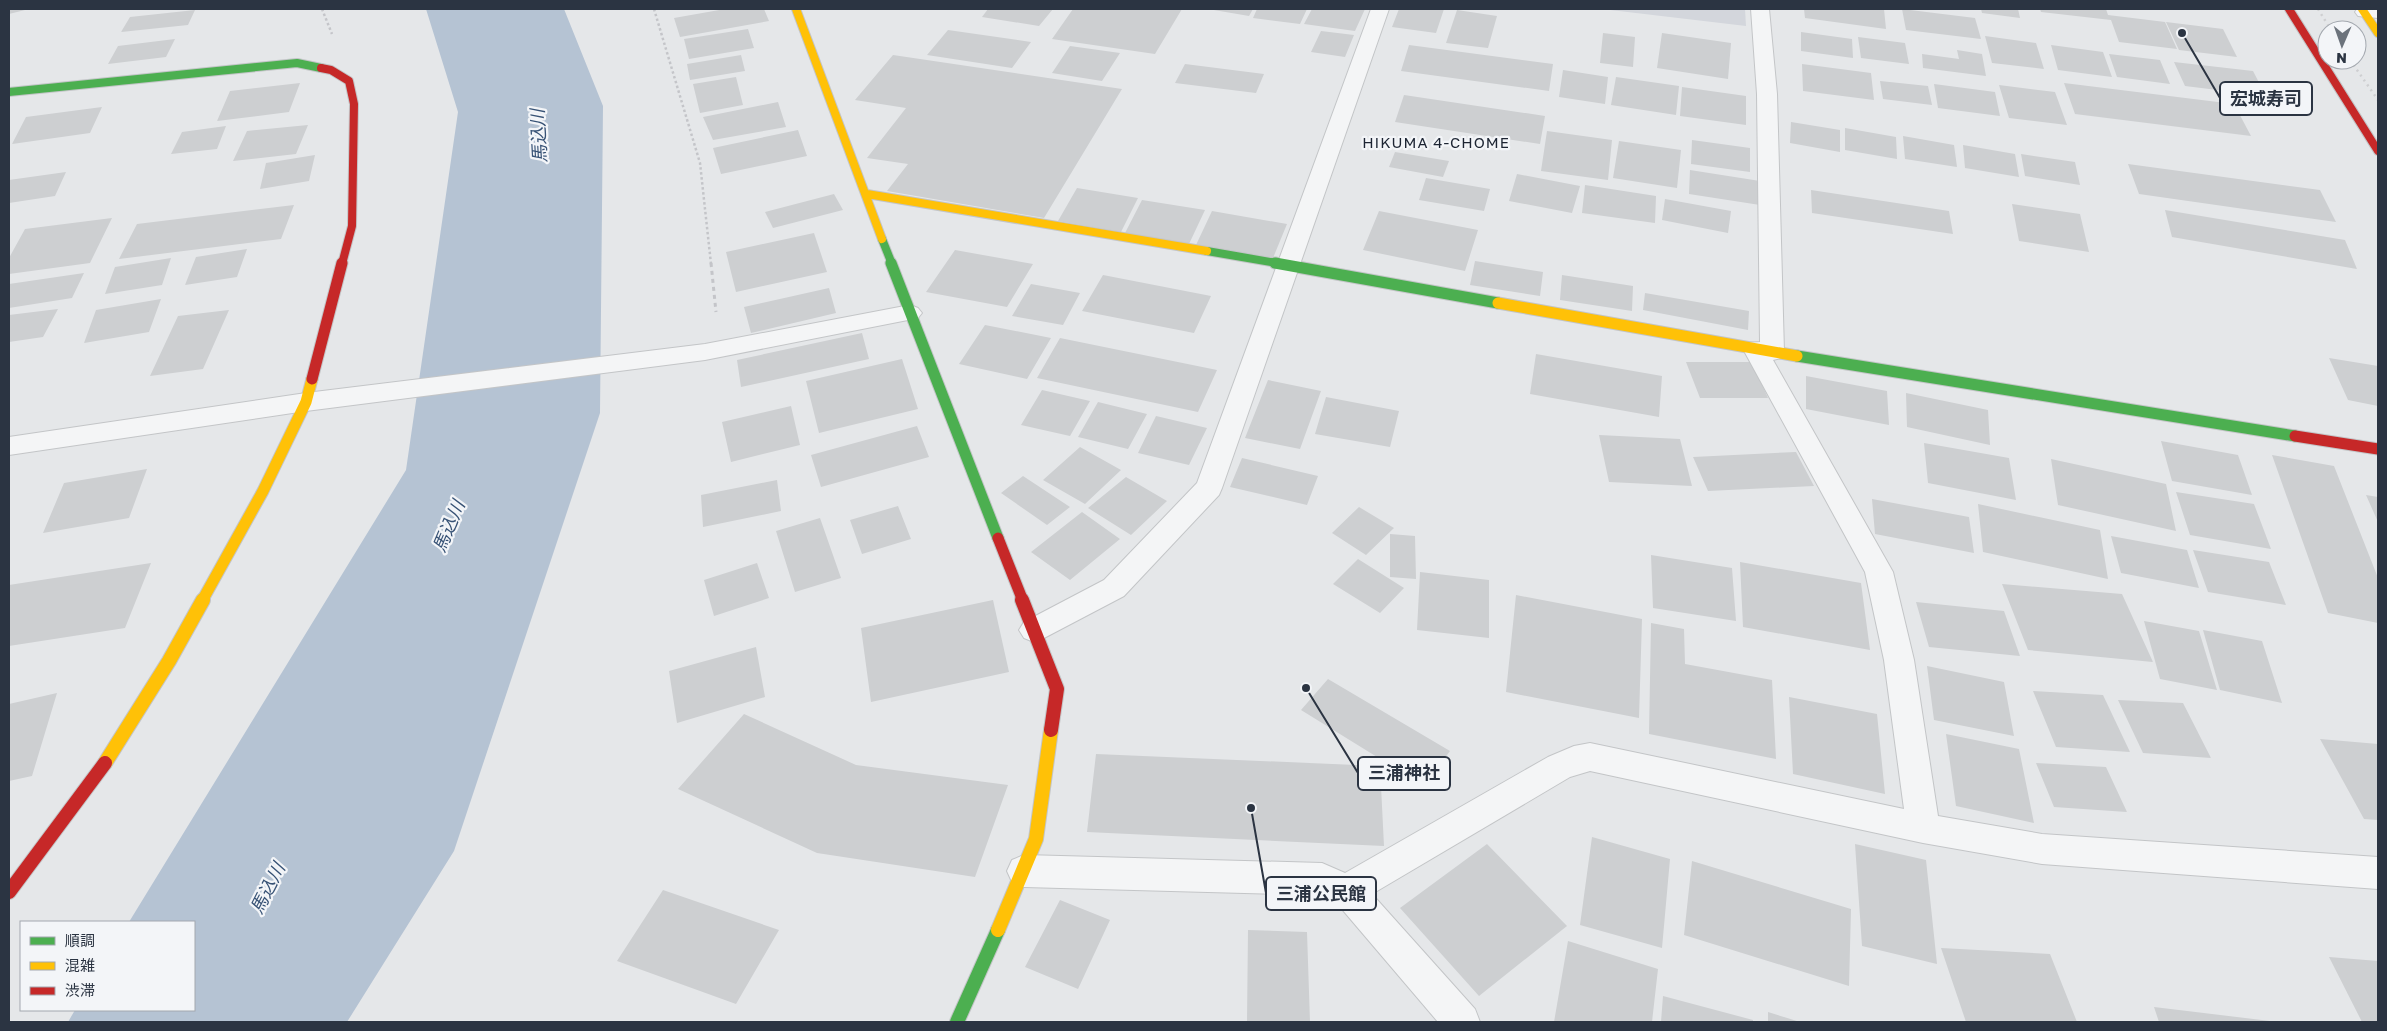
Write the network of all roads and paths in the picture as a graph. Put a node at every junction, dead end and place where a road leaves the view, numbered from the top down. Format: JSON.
{"nodes":[{"id":1,"x":654,"y":9,"type":"edge"},
{"id":2,"x":796,"y":9,"type":"edge"},
{"id":3,"x":1380,"y":9,"type":"edge"},
{"id":4,"x":1760,"y":9,"type":"edge"},
{"id":5,"x":2289,"y":9,"type":"edge"},
{"id":6,"x":2368,"y":11,"type":"edge"},
{"id":7,"x":2378,"y":32,"type":"edge"},
{"id":8,"x":9,"y":92,"type":"edge"},
{"id":9,"x":2378,"y":151,"type":"edge"},
{"id":10,"x":867,"y":194,"type":"junction"},
{"id":11,"x":1290,"y":265,"type":"junction"},
{"id":12,"x":910,"y":313,"type":"junction"},
{"id":13,"x":1763,"y":350,"type":"junction"},
{"id":14,"x":712,"y":351,"type":"junction"},
{"id":15,"x":314,"y":401,"type":"junction"},
{"id":16,"x":9,"y":446,"type":"edge"},
{"id":17,"x":2378,"y":449,"type":"edge"},
{"id":18,"x":1034,"y":630,"type":"junction"},
{"id":19,"x":1923,"y":828,"type":"junction"},
{"id":20,"x":1024,"y":870,"type":"junction"},
{"id":21,"x":2378,"y":873,"type":"edge"},
{"id":22,"x":1347,"y":890,"type":"junction"},
{"id":23,"x":9,"y":892,"type":"edge"},
{"id":24,"x":957,"y":1022,"type":"edge"},
{"id":25,"x":1462,"y":1022,"type":"edge"}],
"edges":[{"from":1,"to":14,"type":"path"},
{"from":2,"to":10,"type":"street"},
{"from":3,"to":11,"type":"street"},
{"from":4,"to":13,"type":"street"},
{"from":5,"to":9,"type":"street"},
{"from":6,"to":7,"type":"street"},
{"from":8,"to":15,"type":"street"},
{"from":10,"to":11,"type":"street"},
{"from":10,"to":12,"type":"street"},
{"from":11,"to":13,"type":"street"},
{"from":11,"to":18,"type":"street"},
{"from":12,"to":14,"type":"street"},
{"from":12,"to":18,"type":"street"},
{"from":13,"to":17,"type":"street"},
{"from":13,"to":19,"type":"street"},
{"from":14,"to":15,"type":"street"},
{"from":15,"to":16,"type":"street"},
{"from":15,"to":23,"type":"street"},
{"from":18,"to":20,"type":"street"},
{"from":19,"to":21,"type":"street"},
{"from":19,"to":22,"type":"street"},
{"from":20,"to":22,"type":"street"},
{"from":20,"to":24,"type":"street"},
{"from":22,"to":25,"type":"street"}]}
